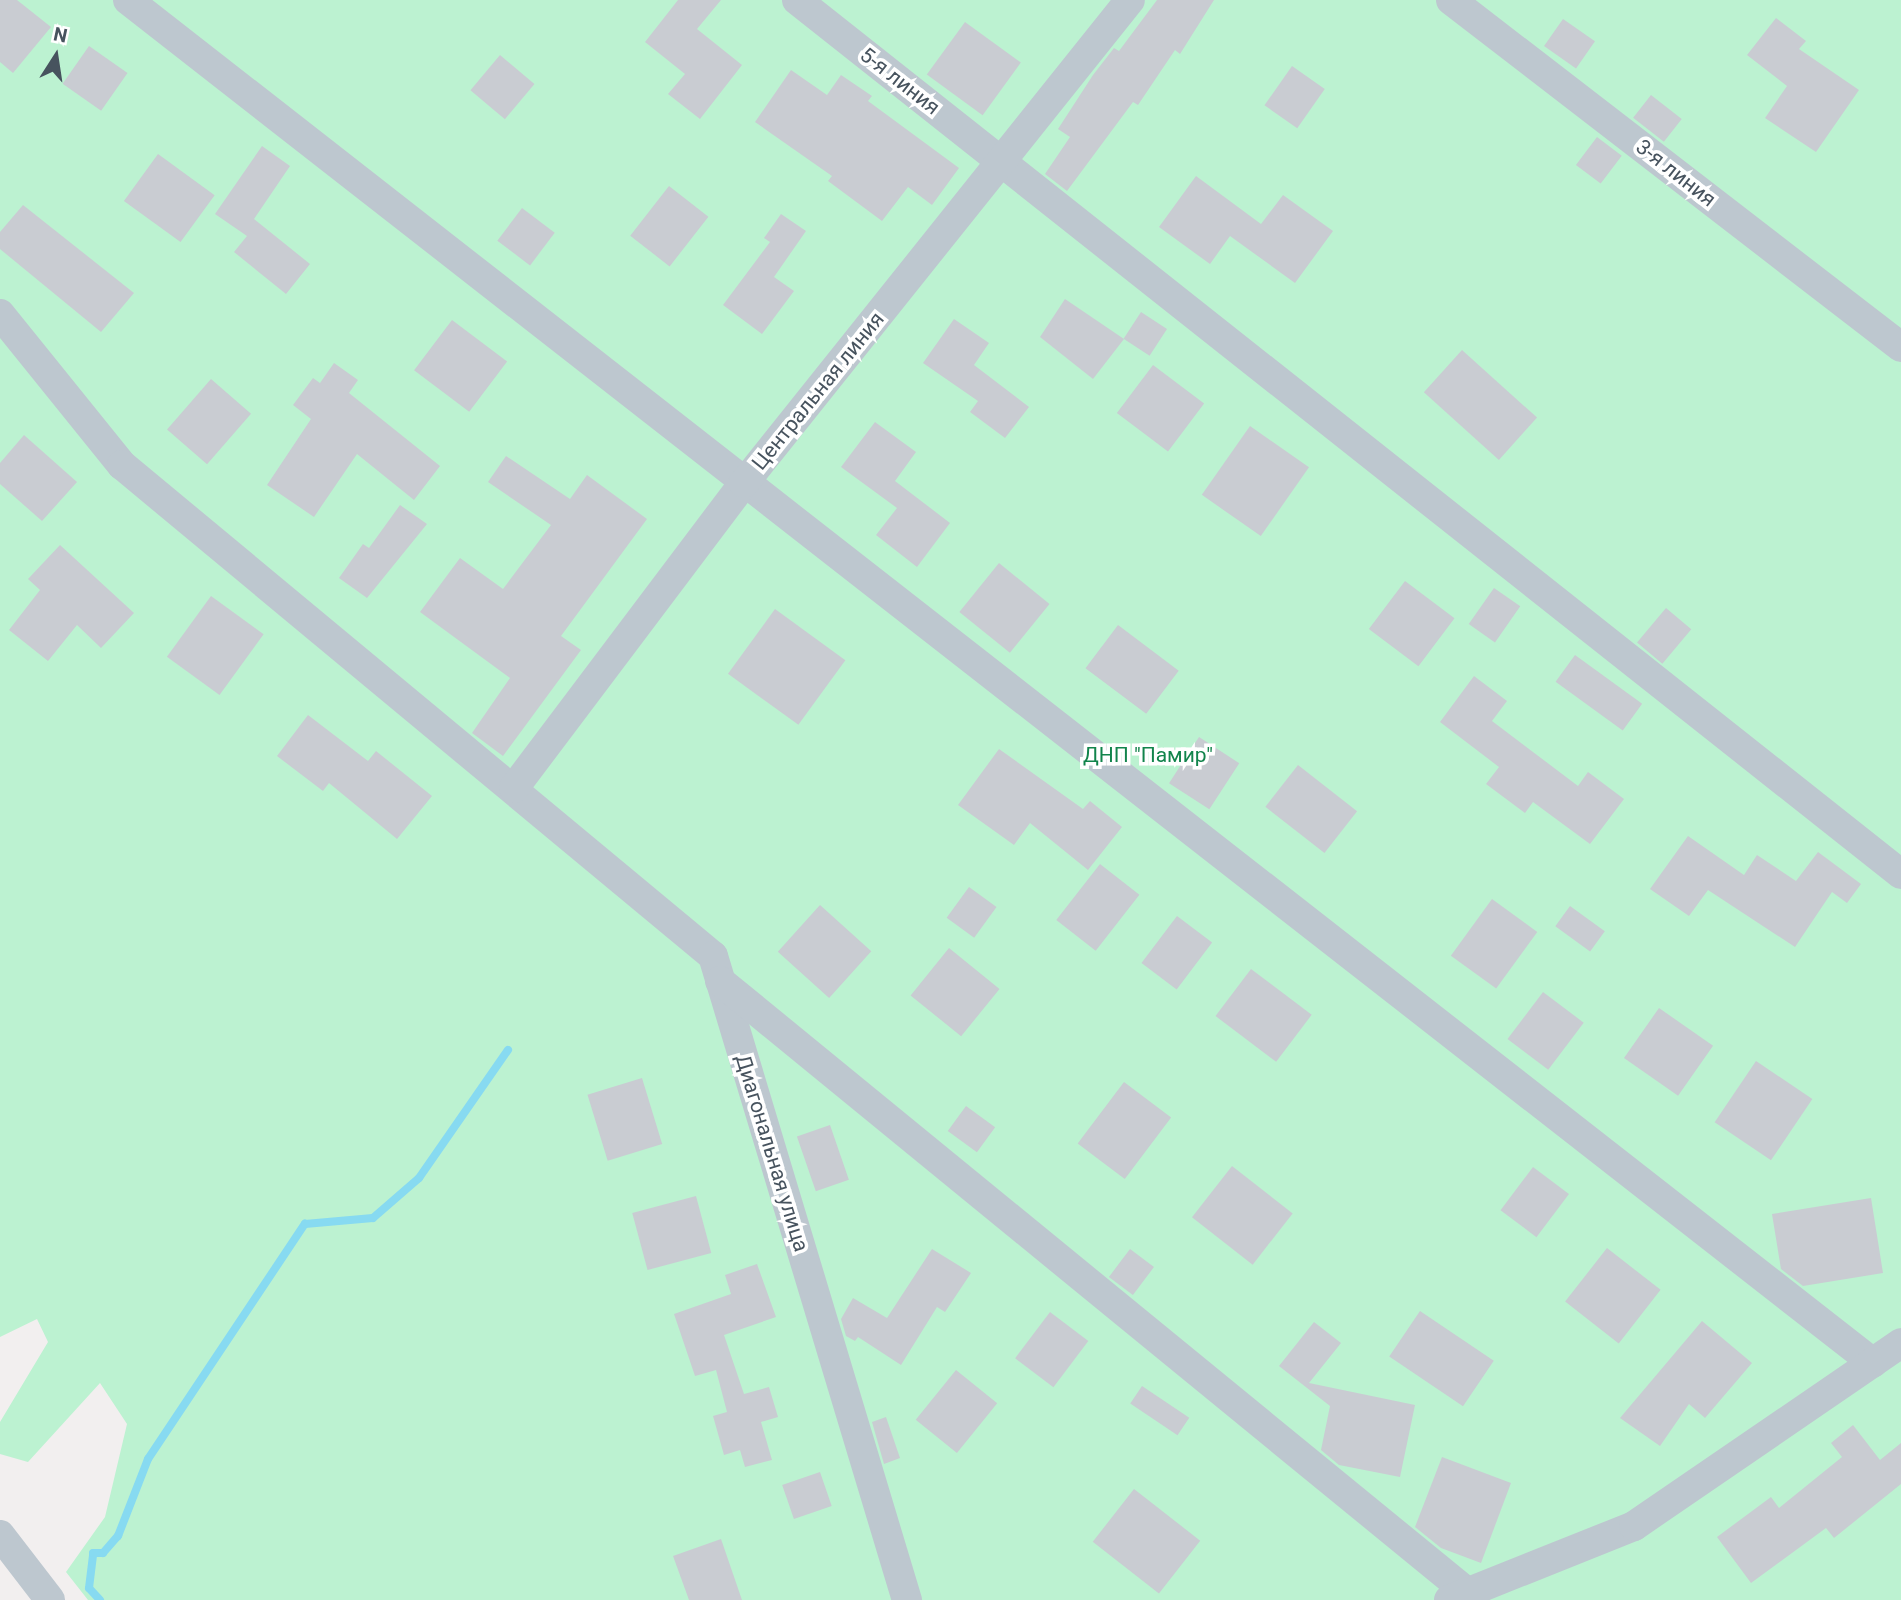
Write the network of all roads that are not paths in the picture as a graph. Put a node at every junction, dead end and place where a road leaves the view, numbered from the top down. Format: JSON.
{"nodes":[{"id":1,"x":128,"y":0,"type":"edge"},
{"id":2,"x":797,"y":0,"type":"edge"},
{"id":3,"x":1130,"y":0,"type":"edge"},
{"id":4,"x":1451,"y":0,"type":"edge"},
{"id":5,"x":1004,"y":163,"type":"junction"},
{"id":6,"x":0,"y":314,"type":"edge"},
{"id":7,"x":1901,"y":346,"type":"edge"},
{"id":8,"x":744,"y":483,"type":"junction"},
{"id":9,"x":513,"y":788,"type":"junction"},
{"id":10,"x":1901,"y":874,"type":"edge"},
{"id":11,"x":720,"y":981,"type":"junction"},
{"id":12,"x":1901,"y":1343,"type":"edge"},
{"id":13,"x":1873,"y":1363,"type":"junction"},
{"id":14,"x":0,"y":1535,"type":"edge"},
{"id":15,"x":1458,"y":1597,"type":"edge"},
{"id":16,"x":50,"y":1600,"type":"edge"},
{"id":17,"x":907,"y":1600,"type":"edge"}],
"edges":[{"from":1,"to":8,"type":"street"},
{"from":2,"to":5,"type":"street","name":"5-я линия"},
{"from":3,"to":5,"type":"street","name":"Центральная линия"},
{"from":4,"to":7,"type":"street","name":"3-я линия"},
{"from":5,"to":8,"type":"street","name":"Центральная линия"},
{"from":5,"to":10,"type":"street","name":"5-я линия"},
{"from":6,"to":9,"type":"street","name":"Диагональная улица"},
{"from":8,"to":9,"type":"street","name":"Центральная линия"},
{"from":8,"to":13,"type":"street"},
{"from":9,"to":11,"type":"street","name":"Диагональная улица"},
{"from":11,"to":15,"type":"street"},
{"from":11,"to":17,"type":"street","name":"Диагональная улица"},
{"from":12,"to":13,"type":"street"},
{"from":13,"to":15,"type":"street"},
{"from":14,"to":16,"type":"street"}]}
